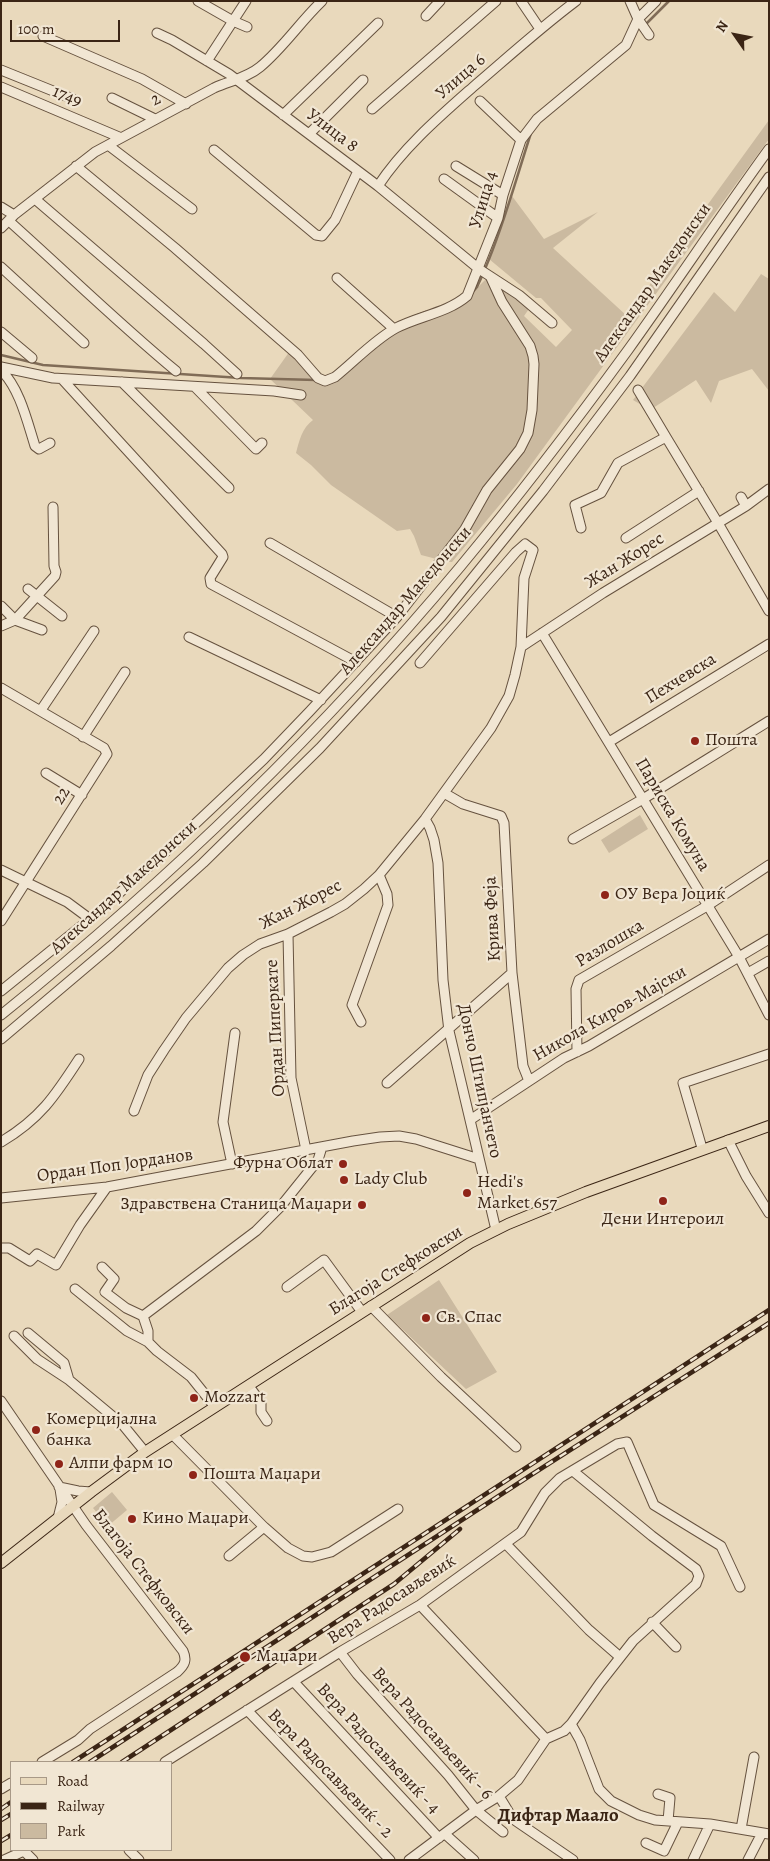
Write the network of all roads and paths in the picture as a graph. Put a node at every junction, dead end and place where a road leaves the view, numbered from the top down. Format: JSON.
{"nodes":[{"id":1,"x":198,"y":1,"type":"edge"},
{"id":2,"x":246,"y":1,"type":"edge"},
{"id":3,"x":322,"y":1,"type":"edge"},
{"id":4,"x":440,"y":1,"type":"edge"},
{"id":5,"x":496,"y":1,"type":"edge"},
{"id":6,"x":521,"y":1,"type":"edge"},
{"id":7,"x":576,"y":1,"type":"edge"},
{"id":8,"x":630,"y":1,"type":"edge"},
{"id":9,"x":656,"y":1,"type":"edge"},
{"id":10,"x":426,"y":16,"type":"dead end"},
{"id":11,"x":233,"y":21,"type":"junction"},
{"id":12,"x":640,"y":21,"type":"junction"},
{"id":13,"x":378,"y":23,"type":"dead end"},
{"id":14,"x":247,"y":27,"type":"dead end"},
{"id":15,"x":540,"y":29,"type":"junction"},
{"id":16,"x":157,"y":33,"type":"dead end"},
{"id":17,"x":649,"y":34,"type":"dead end"},
{"id":18,"x":43,"y":36,"type":"dead end"},
{"id":19,"x":207,"y":61,"type":"junction"},
{"id":20,"x":1,"y":70,"type":"edge"},
{"id":21,"x":236,"y":80,"type":"junction"},
{"id":22,"x":363,"y":80,"type":"dead end"},
{"id":23,"x":1,"y":87,"type":"edge"},
{"id":24,"x":112,"y":98,"type":"dead end"},
{"id":25,"x":73,"y":99,"type":"dead end"},
{"id":26,"x":480,"y":101,"type":"dead end"},
{"id":27,"x":186,"y":104,"type":"junction"},
{"id":28,"x":372,"y":109,"type":"dead end"},
{"id":29,"x":284,"y":115,"type":"junction"},
{"id":30,"x":154,"y":119,"type":"junction"},
{"id":31,"x":309,"y":134,"type":"junction"},
{"id":32,"x":119,"y":137,"type":"junction"},
{"id":33,"x":521,"y":140,"type":"junction"},
{"id":34,"x":108,"y":145,"type":"junction"},
{"id":35,"x":769,"y":149,"type":"edge"},
{"id":36,"x":214,"y":150,"type":"dead end"},
{"id":37,"x":76,"y":166,"type":"junction"},
{"id":38,"x":456,"y":166,"type":"dead end"},
{"id":39,"x":358,"y":171,"type":"junction"},
{"id":40,"x":769,"y":177,"type":"edge"},
{"id":41,"x":444,"y":179,"type":"dead end"},
{"id":42,"x":378,"y":186,"type":"junction"},
{"id":43,"x":503,"y":195,"type":"junction"},
{"id":44,"x":35,"y":199,"type":"junction"},
{"id":45,"x":1,"y":207,"type":"edge"},
{"id":46,"x":192,"y":209,"type":"dead end"},
{"id":47,"x":12,"y":218,"type":"junction"},
{"id":48,"x":498,"y":218,"type":"junction"},
{"id":49,"x":1,"y":228,"type":"edge"},
{"id":50,"x":1,"y":267,"type":"edge"},
{"id":51,"x":479,"y":269,"type":"junction"},
{"id":52,"x":338,"y":278,"type":"dead end"},
{"id":53,"x":490,"y":278,"type":"junction"},
{"id":54,"x":552,"y":323,"type":"dead end"},
{"id":55,"x":394,"y":329,"type":"junction"},
{"id":56,"x":1,"y":332,"type":"edge"},
{"id":57,"x":84,"y":343,"type":"dead end"},
{"id":58,"x":32,"y":358,"type":"dead end"},
{"id":59,"x":1,"y":369,"type":"edge"},
{"id":60,"x":176,"y":371,"type":"dead end"},
{"id":61,"x":237,"y":374,"type":"dead end"},
{"id":62,"x":62,"y":379,"type":"junction"},
{"id":63,"x":122,"y":382,"type":"junction"},
{"id":64,"x":195,"y":388,"type":"junction"},
{"id":65,"x":638,"y":390,"type":"dead end"},
{"id":66,"x":301,"y":395,"type":"dead end"},
{"id":67,"x":666,"y":436,"type":"junction"},
{"id":68,"x":50,"y":442,"type":"dead end"},
{"id":69,"x":262,"y":442,"type":"dead end"},
{"id":70,"x":229,"y":488,"type":"dead end"},
{"id":71,"x":769,"y":489,"type":"edge"},
{"id":72,"x":699,"y":491,"type":"junction"},
{"id":73,"x":741,"y":497,"type":"dead end"},
{"id":74,"x":746,"y":506,"type":"junction"},
{"id":75,"x":52,"y":507,"type":"dead end"},
{"id":76,"x":718,"y":523,"type":"junction"},
{"id":77,"x":581,"y":528,"type":"dead end"},
{"id":78,"x":626,"y":538,"type":"dead end"},
{"id":79,"x":270,"y":543,"type":"dead end"},
{"id":80,"x":28,"y":589,"type":"dead end"},
{"id":81,"x":37,"y":596,"type":"junction"},
{"id":82,"x":1,"y":606,"type":"edge"},
{"id":83,"x":769,"y":611,"type":"edge"},
{"id":84,"x":62,"y":616,"type":"dead end"},
{"id":85,"x":398,"y":617,"type":"junction"},
{"id":86,"x":15,"y":620,"type":"junction"},
{"id":87,"x":1,"y":626,"type":"edge"},
{"id":88,"x":42,"y":630,"type":"dead end"},
{"id":89,"x":94,"y":632,"type":"dead end"},
{"id":90,"x":542,"y":633,"type":"junction"},
{"id":91,"x":188,"y":637,"type":"dead end"},
{"id":92,"x":769,"y":644,"type":"edge"},
{"id":93,"x":521,"y":647,"type":"junction"},
{"id":94,"x":356,"y":662,"type":"junction"},
{"id":95,"x":420,"y":663,"type":"dead end"},
{"id":96,"x":125,"y":672,"type":"dead end"},
{"id":97,"x":1,"y":688,"type":"edge"},
{"id":98,"x":321,"y":700,"type":"junction"},
{"id":99,"x":41,"y":710,"type":"junction"},
{"id":100,"x":769,"y":721,"type":"edge"},
{"id":101,"x":83,"y":737,"type":"junction"},
{"id":102,"x":609,"y":742,"type":"junction"},
{"id":103,"x":46,"y":773,"type":"dead end"},
{"id":104,"x":444,"y":793,"type":"junction"},
{"id":105,"x":82,"y":795,"type":"junction"},
{"id":106,"x":643,"y":799,"type":"junction"},
{"id":107,"x":425,"y":819,"type":"junction"},
{"id":108,"x":573,"y":839,"type":"dead end"},
{"id":109,"x":769,"y":865,"type":"edge"},
{"id":110,"x":1,"y":870,"type":"edge"},
{"id":111,"x":379,"y":875,"type":"junction"},
{"id":112,"x":28,"y":882,"type":"junction"},
{"id":113,"x":707,"y":906,"type":"junction"},
{"id":114,"x":90,"y":919,"type":"junction"},
{"id":115,"x":1,"y":922,"type":"edge"},
{"id":116,"x":288,"y":934,"type":"junction"},
{"id":117,"x":769,"y":939,"type":"edge"},
{"id":118,"x":739,"y":957,"type":"junction"},
{"id":119,"x":769,"y":961,"type":"edge"},
{"id":120,"x":512,"y":973,"type":"junction"},
{"id":121,"x":748,"y":974,"type":"junction"},
{"id":122,"x":1,"y":991,"type":"edge"},
{"id":123,"x":1,"y":1015,"type":"edge"},
{"id":124,"x":769,"y":1015,"type":"edge"},
{"id":125,"x":361,"y":1022,"type":"dead end"},
{"id":126,"x":448,"y":1031,"type":"junction"},
{"id":127,"x":234,"y":1033,"type":"dead end"},
{"id":128,"x":1,"y":1039,"type":"edge"},
{"id":129,"x":577,"y":1052,"type":"junction"},
{"id":130,"x":769,"y":1054,"type":"edge"},
{"id":131,"x":79,"y":1059,"type":"dead end"},
{"id":132,"x":529,"y":1081,"type":"junction"},
{"id":133,"x":387,"y":1083,"type":"dead end"},
{"id":134,"x":134,"y":1111,"type":"dead end"},
{"id":135,"x":470,"y":1120,"type":"junction"},
{"id":136,"x":769,"y":1126,"type":"edge"},
{"id":137,"x":728,"y":1140,"type":"junction"},
{"id":138,"x":1,"y":1142,"type":"edge"},
{"id":139,"x":322,"y":1147,"type":"junction"},
{"id":140,"x":702,"y":1148,"type":"junction"},
{"id":141,"x":306,"y":1150,"type":"junction"},
{"id":142,"x":480,"y":1159,"type":"junction"},
{"id":143,"x":232,"y":1164,"type":"junction"},
{"id":144,"x":107,"y":1187,"type":"junction"},
{"id":145,"x":1,"y":1198,"type":"edge"},
{"id":146,"x":769,"y":1213,"type":"edge"},
{"id":147,"x":496,"y":1230,"type":"junction"},
{"id":148,"x":1,"y":1248,"type":"edge"},
{"id":149,"x":102,"y":1266,"type":"dead end"},
{"id":150,"x":287,"y":1287,"type":"dead end"},
{"id":151,"x":75,"y":1290,"type":"dead end"},
{"id":152,"x":366,"y":1309,"type":"junction"},
{"id":153,"x":143,"y":1316,"type":"junction"},
{"id":154,"x":28,"y":1333,"type":"dead end"},
{"id":155,"x":14,"y":1336,"type":"dead end"},
{"id":156,"x":148,"y":1342,"type":"junction"},
{"id":157,"x":69,"y":1380,"type":"junction"},
{"id":158,"x":249,"y":1386,"type":"junction"},
{"id":159,"x":1,"y":1401,"type":"edge"},
{"id":160,"x":215,"y":1407,"type":"junction"},
{"id":161,"x":4,"y":1410,"type":"edge"},
{"id":162,"x":267,"y":1421,"type":"dead end"},
{"id":163,"x":173,"y":1436,"type":"junction"},
{"id":164,"x":516,"y":1447,"type":"dead end"},
{"id":165,"x":145,"y":1452,"type":"junction"},
{"id":166,"x":573,"y":1471,"type":"junction"},
{"id":167,"x":59,"y":1486,"type":"junction"},
{"id":168,"x":92,"y":1492,"type":"junction"},
{"id":169,"x":73,"y":1506,"type":"junction"},
{"id":170,"x":398,"y":1508,"type":"dead end"},
{"id":171,"x":58,"y":1518,"type":"junction"},
{"id":172,"x":264,"y":1527,"type":"junction"},
{"id":173,"x":506,"y":1544,"type":"junction"},
{"id":174,"x":229,"y":1556,"type":"dead end"},
{"id":175,"x":1,"y":1563,"type":"edge"},
{"id":176,"x":740,"y":1586,"type":"dead end"},
{"id":177,"x":420,"y":1605,"type":"junction"},
{"id":178,"x":652,"y":1622,"type":"junction"},
{"id":179,"x":676,"y":1646,"type":"dead end"},
{"id":180,"x":340,"y":1652,"type":"junction"},
{"id":181,"x":620,"y":1657,"type":"junction"},
{"id":182,"x":294,"y":1682,"type":"junction"},
{"id":183,"x":247,"y":1710,"type":"junction"},
{"id":184,"x":571,"y":1724,"type":"junction"},
{"id":185,"x":546,"y":1739,"type":"junction"},
{"id":186,"x":754,"y":1758,"type":"dead end"},
{"id":187,"x":44,"y":1761,"type":"edge"},
{"id":188,"x":166,"y":1761,"type":"edge"},
{"id":189,"x":658,"y":1794,"type":"dead end"},
{"id":190,"x":499,"y":1796,"type":"junction"},
{"id":191,"x":476,"y":1810,"type":"junction"},
{"id":192,"x":668,"y":1821,"type":"junction"},
{"id":193,"x":678,"y":1822,"type":"junction"},
{"id":194,"x":710,"y":1824,"type":"junction"},
{"id":195,"x":741,"y":1829,"type":"junction"},
{"id":196,"x":503,"y":1832,"type":"dead end"},
{"id":197,"x":765,"y":1833,"type":"edge"},
{"id":198,"x":442,"y":1836,"type":"junction"},
{"id":199,"x":646,"y":1842,"type":"dead end"},
{"id":200,"x":23,"y":1851,"type":"edge"},
{"id":201,"x":130,"y":1851,"type":"edge"},
{"id":202,"x":411,"y":1859,"type":"edge"},
{"id":203,"x":4,"y":1860,"type":"edge"},
{"id":204,"x":139,"y":1860,"type":"edge"},
{"id":205,"x":390,"y":1860,"type":"edge"},
{"id":206,"x":474,"y":1860,"type":"edge"},
{"id":207,"x":573,"y":1860,"type":"edge"},
{"id":208,"x":693,"y":1860,"type":"edge"},
{"id":209,"x":748,"y":1860,"type":"edge"}],
"edges":[{"from":1,"to":11,"type":"street"},
{"from":2,"to":11,"type":"street"},
{"from":3,"to":21,"type":"street","name":"2"},
{"from":4,"to":10,"type":"street"},
{"from":5,"to":28,"type":"street"},
{"from":6,"to":15,"type":"street"},
{"from":7,"to":15,"type":"street","name":"Улица 6"},
{"from":8,"to":12,"type":"street"},
{"from":9,"to":12,"type":"street","name":"Улица 4"},
{"from":11,"to":14,"type":"street"},
{"from":11,"to":19,"type":"street"},
{"from":12,"to":17,"type":"street"},
{"from":12,"to":33,"type":"street","name":"Улица 4"},
{"from":13,"to":29,"type":"street"},
{"from":15,"to":42,"type":"street","name":"Улица 6"},
{"from":16,"to":19,"type":"street","name":"Улица 8"},
{"from":18,"to":27,"type":"street"},
{"from":19,"to":21,"type":"street","name":"Улица 8"},
{"from":20,"to":25,"type":"street"},
{"from":21,"to":27,"type":"street","name":"2"},
{"from":21,"to":29,"type":"street","name":"Улица 8"},
{"from":22,"to":31,"type":"street"},
{"from":23,"to":32,"type":"street","name":"1749"},
{"from":24,"to":30,"type":"street"},
{"from":26,"to":33,"type":"street"},
{"from":27,"to":30,"type":"street","name":"2"},
{"from":29,"to":31,"type":"street","name":"Улица 8"},
{"from":30,"to":32,"type":"street","name":"2"},
{"from":31,"to":39,"type":"street","name":"Улица 8"},
{"from":32,"to":34,"type":"street","name":"2"},
{"from":33,"to":43,"type":"street","name":"Улица 4"},
{"from":34,"to":37,"type":"street","name":"2"},
{"from":34,"to":46,"type":"street"},
{"from":35,"to":123,"type":"street","name":"Александар Македонски"},
{"from":36,"to":39,"type":"street"},
{"from":37,"to":44,"type":"street","name":"2"},
{"from":37,"to":55,"type":"street","name":"Улица 4"},
{"from":38,"to":43,"type":"street"},
{"from":39,"to":42,"type":"street","name":"Улица 8"},
{"from":40,"to":128,"type":"street","name":"Александар Македонски"},
{"from":41,"to":48,"type":"street"},
{"from":42,"to":51,"type":"street","name":"Улица 8"},
{"from":43,"to":48,"type":"street","name":"Улица 4"},
{"from":44,"to":47,"type":"street","name":"2"},
{"from":44,"to":61,"type":"street"},
{"from":45,"to":47,"type":"street"},
{"from":47,"to":49,"type":"street","name":"2"},
{"from":47,"to":60,"type":"street"},
{"from":48,"to":51,"type":"street","name":"Улица 4"},
{"from":50,"to":57,"type":"street"},
{"from":51,"to":53,"type":"street","name":"Улица 8"},
{"from":51,"to":55,"type":"street","name":"Улица 4"},
{"from":52,"to":55,"type":"street"},
{"from":53,"to":54,"type":"street","name":"Улица 8"},
{"from":53,"to":85,"type":"street"},
{"from":56,"to":58,"type":"street"},
{"from":59,"to":62,"type":"street"},
{"from":59,"to":68,"type":"street"},
{"from":62,"to":63,"type":"street"},
{"from":62,"to":94,"type":"street"},
{"from":63,"to":64,"type":"street"},
{"from":63,"to":70,"type":"street"},
{"from":64,"to":66,"type":"street"},
{"from":64,"to":69,"type":"street"},
{"from":65,"to":67,"type":"street"},
{"from":67,"to":72,"type":"street"},
{"from":67,"to":77,"type":"street"},
{"from":71,"to":74,"type":"street","name":"Жан Жорес"},
{"from":72,"to":76,"type":"street"},
{"from":72,"to":78,"type":"street"},
{"from":73,"to":74,"type":"street"},
{"from":74,"to":76,"type":"street","name":"Жан Жорес"},
{"from":75,"to":81,"type":"street"},
{"from":76,"to":83,"type":"street"},
{"from":76,"to":90,"type":"street","name":"Жан Жорес"},
{"from":79,"to":85,"type":"street"},
{"from":80,"to":81,"type":"street"},
{"from":81,"to":84,"type":"street"},
{"from":81,"to":86,"type":"street"},
{"from":82,"to":86,"type":"street"},
{"from":85,"to":94,"type":"street"},
{"from":86,"to":87,"type":"street"},
{"from":86,"to":88,"type":"street"},
{"from":89,"to":99,"type":"street"},
{"from":90,"to":93,"type":"street","name":"Жан Жорес"},
{"from":90,"to":102,"type":"street","name":"Париска Комуна"},
{"from":91,"to":98,"type":"street"},
{"from":92,"to":102,"type":"street","name":"Пехчевска"},
{"from":93,"to":95,"type":"street","name":"Жан Жорес"},
{"from":93,"to":104,"type":"street","name":"Жан Жорес"},
{"from":94,"to":98,"type":"street"},
{"from":96,"to":101,"type":"street"},
{"from":97,"to":99,"type":"street","name":"22"},
{"from":98,"to":114,"type":"street"},
{"from":99,"to":101,"type":"street","name":"22"},
{"from":100,"to":106,"type":"street"},
{"from":101,"to":105,"type":"street","name":"22"},
{"from":102,"to":106,"type":"street","name":"Париска Комуна"},
{"from":103,"to":105,"type":"street"},
{"from":104,"to":107,"type":"street","name":"Жан Жорес"},
{"from":104,"to":120,"type":"street","name":"Крива Феја"},
{"from":105,"to":112,"type":"street","name":"22"},
{"from":106,"to":108,"type":"street"},
{"from":106,"to":113,"type":"street","name":"Париска Комуна"},
{"from":107,"to":111,"type":"street","name":"Жан Жорес"},
{"from":107,"to":126,"type":"street","name":"Дончо Штипјанчето"},
{"from":109,"to":113,"type":"street","name":"Разлошка"},
{"from":110,"to":112,"type":"street"},
{"from":111,"to":116,"type":"street","name":"Жан Жорес"},
{"from":111,"to":125,"type":"street"},
{"from":112,"to":114,"type":"street"},
{"from":112,"to":115,"type":"street","name":"22"},
{"from":113,"to":118,"type":"street","name":"Париска Комуна"},
{"from":113,"to":129,"type":"street","name":"Разлошка"},
{"from":114,"to":122,"type":"street"},
{"from":116,"to":134,"type":"street","name":"Жан Жорес"},
{"from":116,"to":141,"type":"street","name":"Ордан Пиперкате"},
{"from":117,"to":118,"type":"street","name":"Никола Киров-Мајски"},
{"from":118,"to":121,"type":"street","name":"Париска Комуна"},
{"from":118,"to":129,"type":"street","name":"Никола Киров-Мајски"},
{"from":119,"to":121,"type":"street"},
{"from":120,"to":126,"type":"street"},
{"from":120,"to":132,"type":"street","name":"Крива Феја"},
{"from":121,"to":124,"type":"street","name":"Париска Комуна"},
{"from":126,"to":133,"type":"street"},
{"from":126,"to":135,"type":"street","name":"Дончо Штипјанчето"},
{"from":127,"to":143,"type":"street"},
{"from":129,"to":132,"type":"street","name":"Никола Киров-Мајски"},
{"from":130,"to":140,"type":"street"},
{"from":131,"to":138,"type":"street"},
{"from":132,"to":135,"type":"street","name":"Никола Киров-Мајски"},
{"from":135,"to":142,"type":"street","name":"Дончо Штипјанчето"},
{"from":136,"to":137,"type":"main road","name":"Благоја Стефковски"},
{"from":137,"to":140,"type":"main road","name":"Благоја Стефковски"},
{"from":137,"to":146,"type":"street"},
{"from":139,"to":141,"type":"street","name":"Ордан Поп Јорданов"},
{"from":139,"to":142,"type":"street","name":"Ордан Поп Јорданов"},
{"from":139,"to":153,"type":"street"},
{"from":140,"to":147,"type":"main road","name":"Благоја Стефковски"},
{"from":141,"to":143,"type":"street","name":"Ордан Поп Јорданов"},
{"from":142,"to":147,"type":"street","name":"Дончо Штипјанчето"},
{"from":143,"to":144,"type":"street","name":"Ордан Поп Јорданов"},
{"from":144,"to":145,"type":"street","name":"Ордан Поп Јорданов"},
{"from":144,"to":148,"type":"street"},
{"from":147,"to":152,"type":"main road","name":"Благоја Стефковски"},
{"from":149,"to":153,"type":"street"},
{"from":150,"to":152,"type":"street"},
{"from":151,"to":156,"type":"street"},
{"from":152,"to":158,"type":"main road","name":"Благоја Стефковски"},
{"from":152,"to":164,"type":"street"},
{"from":153,"to":156,"type":"street"},
{"from":154,"to":157,"type":"street"},
{"from":155,"to":157,"type":"street"},
{"from":156,"to":160,"type":"street"},
{"from":157,"to":165,"type":"street"},
{"from":158,"to":160,"type":"main road","name":"Благоја Стефковски"},
{"from":158,"to":162,"type":"street"},
{"from":159,"to":161,"type":"street"},
{"from":160,"to":163,"type":"main road","name":"Благоја Стефковски"},
{"from":161,"to":167,"type":"street"},
{"from":163,"to":165,"type":"main road","name":"Благоја Стефковски"},
{"from":163,"to":172,"type":"street"},
{"from":165,"to":168,"type":"main road","name":"Благоја Стефковски"},
{"from":166,"to":173,"type":"street","name":"Вера Радосављевиќ"},
{"from":166,"to":176,"type":"street","name":"Вера Радосављевиќ"},
{"from":166,"to":178,"type":"street"},
{"from":167,"to":168,"type":"street"},
{"from":167,"to":169,"type":"street"},
{"from":167,"to":171,"type":"street"},
{"from":168,"to":169,"type":"main road","name":"Благоја Стефковски"},
{"from":169,"to":171,"type":"main road","name":"Благоја Стефковски"},
{"from":169,"to":187,"type":"street","name":"Благоја Стефковски"},
{"from":170,"to":172,"type":"street"},
{"from":171,"to":175,"type":"main road","name":"Благоја Стефковски"},
{"from":172,"to":174,"type":"street"},
{"from":173,"to":177,"type":"street","name":"Вера Радосављевиќ"},
{"from":173,"to":181,"type":"street"},
{"from":177,"to":180,"type":"street","name":"Вера Радосављевиќ"},
{"from":177,"to":185,"type":"street"},
{"from":178,"to":179,"type":"street"},
{"from":178,"to":181,"type":"street"},
{"from":180,"to":182,"type":"street","name":"Вера Радосављевиќ"},
{"from":180,"to":191,"type":"street","name":"Вера Радосављевиќ - 6"},
{"from":181,"to":184,"type":"street"},
{"from":182,"to":183,"type":"street","name":"Вера Радосављевиќ"},
{"from":182,"to":198,"type":"street","name":"Вера Радосављевиќ - 4"},
{"from":183,"to":188,"type":"street","name":"Вера Радосављевиќ"},
{"from":183,"to":205,"type":"street","name":"Вера Радосављевиќ - 2"},
{"from":184,"to":185,"type":"street"},
{"from":184,"to":192,"type":"street"},
{"from":185,"to":190,"type":"street"},
{"from":186,"to":195,"type":"street"},
{"from":189,"to":192,"type":"street"},
{"from":190,"to":191,"type":"street"},
{"from":190,"to":207,"type":"street"},
{"from":191,"to":196,"type":"street","name":"Вера Радосављевиќ - 6"},
{"from":191,"to":198,"type":"street"},
{"from":192,"to":193,"type":"street"},
{"from":193,"to":194,"type":"street"},
{"from":193,"to":199,"type":"street"},
{"from":194,"to":195,"type":"street"},
{"from":194,"to":208,"type":"street"},
{"from":195,"to":197,"type":"street"},
{"from":197,"to":209,"type":"street"},
{"from":198,"to":202,"type":"street"},
{"from":198,"to":206,"type":"street","name":"Вера Радосављевиќ - 4"},
{"from":200,"to":203,"type":"street"},
{"from":201,"to":204,"type":"street"}]}
